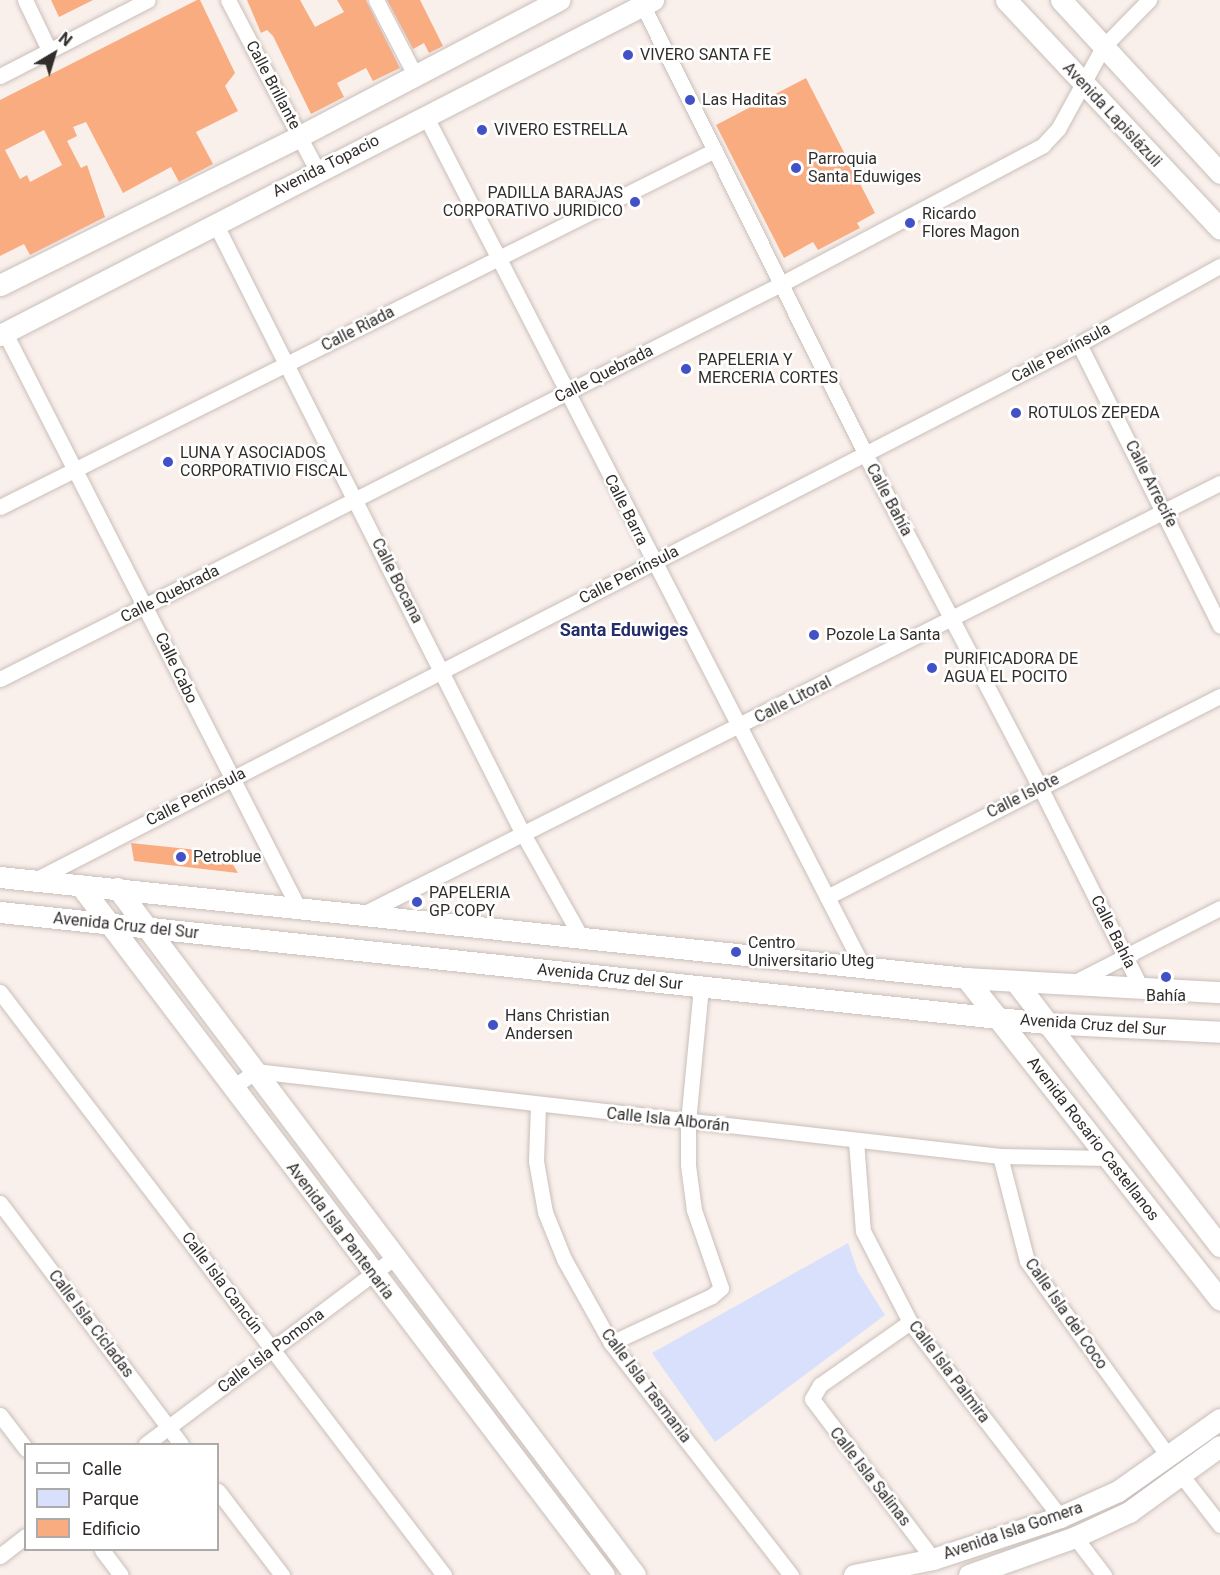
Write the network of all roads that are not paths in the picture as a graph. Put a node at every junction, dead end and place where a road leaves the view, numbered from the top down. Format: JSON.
{"nodes":[{"id":1,"x":25,"y":0,"type":"edge"},
{"id":2,"x":148,"y":0,"type":"edge"},
{"id":3,"x":228,"y":0,"type":"edge"},
{"id":4,"x":376,"y":0,"type":"edge"},
{"id":5,"x":559,"y":0,"type":"edge"},
{"id":6,"x":1006,"y":0,"type":"edge"},
{"id":7,"x":1061,"y":0,"type":"edge"},
{"id":8,"x":1149,"y":0,"type":"edge"},
{"id":9,"x":648,"y":3,"type":"edge"},
{"id":10,"x":1103,"y":47,"type":"junction"},
{"id":11,"x":49,"y":51,"type":"junction"},
{"id":12,"x":415,"y":75,"type":"junction"},
{"id":13,"x":0,"y":76,"type":"edge"},
{"id":14,"x":1081,"y":83,"type":"junction"},
{"id":15,"x":425,"y":115,"type":"junction"},
{"id":16,"x":300,"y":136,"type":"junction"},
{"id":17,"x":715,"y":150,"type":"junction"},
{"id":18,"x":317,"y":170,"type":"junction"},
{"id":19,"x":1220,"y":174,"type":"edge"},
{"id":20,"x":215,"y":223,"type":"junction"},
{"id":21,"x":1220,"y":229,"type":"edge"},
{"id":22,"x":498,"y":258,"type":"junction"},
{"id":23,"x":1220,"y":266,"type":"edge"},
{"id":24,"x":781,"y":284,"type":"junction"},
{"id":25,"x":0,"y":285,"type":"edge"},
{"id":26,"x":2,"y":334,"type":"edge"},
{"id":27,"x":1079,"y":345,"type":"junction"},
{"id":28,"x":287,"y":365,"type":"junction"},
{"id":29,"x":566,"y":393,"type":"junction"},
{"id":30,"x":865,"y":454,"type":"junction"},
{"id":31,"x":73,"y":469,"type":"junction"},
{"id":32,"x":1220,"y":483,"type":"edge"},
{"id":33,"x":356,"y":500,"type":"junction"},
{"id":34,"x":0,"y":507,"type":"edge"},
{"id":35,"x":1165,"y":512,"type":"junction"},
{"id":36,"x":653,"y":563,"type":"junction"},
{"id":37,"x":146,"y":606,"type":"junction"},
{"id":38,"x":953,"y":619,"type":"junction"},
{"id":39,"x":1220,"y":626,"type":"edge"},
{"id":40,"x":443,"y":671,"type":"junction"},
{"id":41,"x":0,"y":679,"type":"edge"},
{"id":42,"x":1220,"y":696,"type":"edge"},
{"id":43,"x":739,"y":728,"type":"junction"},
{"id":44,"x":231,"y":779,"type":"junction"},
{"id":45,"x":1040,"y":787,"type":"junction"},
{"id":46,"x":522,"y":832,"type":"junction"},
{"id":47,"x":0,"y":877,"type":"edge"},
{"id":48,"x":34,"y":880,"type":"junction"},
{"id":49,"x":80,"y":885,"type":"junction"},
{"id":50,"x":117,"y":888,"type":"junction"},
{"id":51,"x":827,"y":897,"type":"junction"},
{"id":52,"x":298,"y":907,"type":"junction"},
{"id":53,"x":1220,"y":908,"type":"edge"},
{"id":54,"x":0,"y":912,"type":"edge"},
{"id":55,"x":365,"y":913,"type":"junction"},
{"id":56,"x":109,"y":924,"type":"junction"},
{"id":57,"x":146,"y":928,"type":"junction"},
{"id":58,"x":581,"y":937,"type":"junction"},
{"id":59,"x":1125,"y":957,"type":"junction"},
{"id":60,"x":863,"y":967,"type":"junction"},
{"id":61,"x":966,"y":978,"type":"junction"},
{"id":62,"x":1015,"y":981,"type":"junction"},
{"id":63,"x":1068,"y":985,"type":"junction"},
{"id":64,"x":701,"y":987,"type":"junction"},
{"id":65,"x":1142,"y":990,"type":"junction"},
{"id":66,"x":0,"y":992,"type":"edge"},
{"id":67,"x":1220,"y":992,"type":"edge"},
{"id":68,"x":998,"y":1018,"type":"junction"},
{"id":69,"x":1045,"y":1023,"type":"junction"},
{"id":70,"x":1220,"y":1032,"type":"edge"},
{"id":71,"x":255,"y":1071,"type":"junction"},
{"id":72,"x":232,"y":1088,"type":"junction"},
{"id":73,"x":538,"y":1106,"type":"junction"},
{"id":74,"x":688,"y":1122,"type":"junction"},
{"id":75,"x":856,"y":1141,"type":"junction"},
{"id":76,"x":1000,"y":1156,"type":"junction"},
{"id":77,"x":1109,"y":1158,"type":"junction"},
{"id":78,"x":0,"y":1203,"type":"edge"},
{"id":79,"x":1220,"y":1246,"type":"edge"},
{"id":80,"x":396,"y":1256,"type":"junction"},
{"id":81,"x":373,"y":1274,"type":"junction"},
{"id":82,"x":1220,"y":1300,"type":"edge"},
{"id":83,"x":910,"y":1322,"type":"junction"},
{"id":84,"x":611,"y":1343,"type":"junction"},
{"id":85,"x":273,"y":1349,"type":"junction"},
{"id":86,"x":0,"y":1415,"type":"edge"},
{"id":87,"x":1220,"y":1419,"type":"edge"},
{"id":88,"x":168,"y":1428,"type":"junction"},
{"id":89,"x":147,"y":1443,"type":"edge"},
{"id":90,"x":180,"y":1443,"type":"edge"},
{"id":91,"x":24,"y":1446,"type":"edge"},
{"id":92,"x":1220,"y":1446,"type":"edge"},
{"id":93,"x":1167,"y":1456,"type":"junction"},
{"id":94,"x":1182,"y":1476,"type":"junction"},
{"id":95,"x":1118,"y":1491,"type":"junction"},
{"id":96,"x":219,"y":1492,"type":"edge"},
{"id":97,"x":1129,"y":1512,"type":"junction"},
{"id":98,"x":1060,"y":1517,"type":"junction"},
{"id":99,"x":1220,"y":1526,"type":"edge"},
{"id":100,"x":1076,"y":1537,"type":"junction"},
{"id":101,"x":24,"y":1538,"type":"edge"},
{"id":102,"x":103,"y":1551,"type":"edge"},
{"id":103,"x":0,"y":1556,"type":"edge"},
{"id":104,"x":933,"y":1559,"type":"junction"},
{"id":105,"x":876,"y":1573,"type":"edge"},
{"id":106,"x":121,"y":1575,"type":"edge"},
{"id":107,"x":282,"y":1575,"type":"edge"},
{"id":108,"x":444,"y":1575,"type":"edge"},
{"id":109,"x":604,"y":1575,"type":"edge"},
{"id":110,"x":635,"y":1575,"type":"edge"},
{"id":111,"x":791,"y":1575,"type":"edge"},
{"id":112,"x":854,"y":1575,"type":"edge"},
{"id":113,"x":969,"y":1575,"type":"edge"},
{"id":114,"x":1104,"y":1575,"type":"edge"}],
"edges":[{"from":1,"to":11,"type":"street"},
{"from":2,"to":11,"type":"street"},
{"from":3,"to":16,"type":"street","name":"Calle Brillante"},
{"from":4,"to":12,"type":"street"},
{"from":5,"to":12,"type":"street"},
{"from":6,"to":14,"type":"street","name":"Avenida Lapislázuli"},
{"from":7,"to":10,"type":"street"},
{"from":8,"to":10,"type":"street","name":"Calle Quebrada"},
{"from":9,"to":15,"type":"street","name":"Avenida Topacio"},
{"from":9,"to":17,"type":"street","name":"Calle Bahía"},
{"from":10,"to":14,"type":"street","name":"Calle Quebrada"},
{"from":10,"to":19,"type":"street"},
{"from":11,"to":13,"type":"street"},
{"from":12,"to":16,"type":"street"},
{"from":14,"to":21,"type":"street","name":"Avenida Lapislázuli"},
{"from":14,"to":24,"type":"street","name":"Calle Quebrada"},
{"from":15,"to":18,"type":"street","name":"Avenida Topacio"},
{"from":15,"to":22,"type":"street","name":"Calle Barra"},
{"from":16,"to":18,"type":"street","name":"Calle Brillante"},
{"from":16,"to":25,"type":"street"},
{"from":17,"to":22,"type":"street","name":"Calle Riada"},
{"from":17,"to":24,"type":"street","name":"Calle Bahía"},
{"from":18,"to":20,"type":"street","name":"Avenida Topacio"},
{"from":20,"to":26,"type":"street","name":"Avenida Topacio"},
{"from":20,"to":28,"type":"street","name":"Calle Bocana"},
{"from":22,"to":28,"type":"street","name":"Calle Riada"},
{"from":22,"to":29,"type":"street","name":"Calle Barra"},
{"from":23,"to":27,"type":"street","name":"Calle Península"},
{"from":24,"to":29,"type":"street","name":"Calle Quebrada"},
{"from":24,"to":30,"type":"street","name":"Calle Bahía"},
{"from":26,"to":31,"type":"street","name":"Calle Cabo"},
{"from":27,"to":30,"type":"street","name":"Calle Península"},
{"from":27,"to":35,"type":"street","name":"Calle Arrecife"},
{"from":28,"to":31,"type":"street","name":"Calle Riada"},
{"from":28,"to":33,"type":"street","name":"Calle Bocana"},
{"from":29,"to":33,"type":"street","name":"Calle Quebrada"},
{"from":29,"to":36,"type":"street","name":"Calle Barra"},
{"from":30,"to":36,"type":"street","name":"Calle Península"},
{"from":30,"to":38,"type":"street","name":"Calle Bahía"},
{"from":31,"to":34,"type":"street","name":"Calle Riada"},
{"from":31,"to":37,"type":"street","name":"Calle Cabo"},
{"from":32,"to":35,"type":"street","name":"Calle Litoral"},
{"from":33,"to":37,"type":"street","name":"Calle Quebrada"},
{"from":33,"to":40,"type":"street","name":"Calle Bocana"},
{"from":35,"to":38,"type":"street","name":"Calle Litoral"},
{"from":35,"to":39,"type":"street","name":"Calle Arrecife"},
{"from":36,"to":40,"type":"street","name":"Calle Península"},
{"from":36,"to":43,"type":"street","name":"Calle Barra"},
{"from":37,"to":41,"type":"street","name":"Calle Quebrada"},
{"from":37,"to":44,"type":"street","name":"Calle Cabo"},
{"from":38,"to":43,"type":"street","name":"Calle Litoral"},
{"from":38,"to":45,"type":"street","name":"Calle Bahía"},
{"from":40,"to":44,"type":"street","name":"Calle Península"},
{"from":40,"to":46,"type":"street","name":"Calle Bocana"},
{"from":42,"to":45,"type":"street","name":"Calle Islote"},
{"from":43,"to":46,"type":"street","name":"Calle Litoral"},
{"from":43,"to":51,"type":"street","name":"Calle Barra"},
{"from":44,"to":48,"type":"street","name":"Calle Península"},
{"from":44,"to":52,"type":"street","name":"Calle Cabo"},
{"from":45,"to":51,"type":"street","name":"Calle Islote"},
{"from":45,"to":59,"type":"street","name":"Calle Bahía"},
{"from":46,"to":55,"type":"street","name":"Calle Litoral"},
{"from":46,"to":58,"type":"street","name":"Calle Bocana"},
{"from":47,"to":48,"type":"street"},
{"from":48,"to":49,"type":"street"},
{"from":49,"to":50,"type":"street"},
{"from":49,"to":56,"type":"street","name":"Avenida Isla Pantenaria"},
{"from":50,"to":52,"type":"street"},
{"from":50,"to":57,"type":"street","name":"Avenida Isla Pantenaria"},
{"from":51,"to":60,"type":"street","name":"Calle Barra"},
{"from":52,"to":55,"type":"street"},
{"from":53,"to":59,"type":"street"},
{"from":54,"to":56,"type":"street","name":"Avenida Cruz del Sur"},
{"from":55,"to":58,"type":"street"},
{"from":56,"to":57,"type":"street","name":"Avenida Cruz del Sur"},
{"from":56,"to":72,"type":"street","name":"Avenida Isla Pantenaria"},
{"from":57,"to":64,"type":"street","name":"Avenida Cruz del Sur"},
{"from":57,"to":71,"type":"street","name":"Avenida Isla Pantenaria"},
{"from":58,"to":60,"type":"street"},
{"from":59,"to":63,"type":"street"},
{"from":59,"to":65,"type":"street","name":"Calle Bahía"},
{"from":60,"to":61,"type":"street"},
{"from":61,"to":62,"type":"street"},
{"from":61,"to":68,"type":"street","name":"Avenida Rosario Castellanos"},
{"from":62,"to":63,"type":"street"},
{"from":62,"to":69,"type":"street","name":"Avenida Rosario Castellanos"},
{"from":63,"to":65,"type":"street"},
{"from":64,"to":68,"type":"street","name":"Avenida Cruz del Sur"},
{"from":64,"to":74,"type":"street"},
{"from":65,"to":67,"type":"street"},
{"from":66,"to":85,"type":"street","name":"Calle Isla Cancún"},
{"from":68,"to":69,"type":"street","name":"Avenida Cruz del Sur"},
{"from":68,"to":77,"type":"street","name":"Avenida Rosario Castellanos"},
{"from":69,"to":70,"type":"street","name":"Avenida Cruz del Sur"},
{"from":69,"to":79,"type":"street","name":"Avenida Rosario Castellanos"},
{"from":71,"to":72,"type":"street"},
{"from":71,"to":73,"type":"street","name":"Calle Isla Alborán"},
{"from":71,"to":80,"type":"street","name":"Avenida Isla Pantenaria"},
{"from":72,"to":81,"type":"street","name":"Avenida Isla Pantenaria"},
{"from":73,"to":74,"type":"street","name":"Calle Isla Alborán"},
{"from":73,"to":84,"type":"street","name":"Calle Isla Tasmania"},
{"from":74,"to":75,"type":"street","name":"Calle Isla Alborán"},
{"from":74,"to":84,"type":"street"},
{"from":75,"to":76,"type":"street","name":"Calle Isla Alborán"},
{"from":75,"to":83,"type":"street","name":"Calle Isla Palmira"},
{"from":76,"to":77,"type":"street","name":"Calle Isla Alborán"},
{"from":76,"to":93,"type":"street","name":"Calle Isla del Coco"},
{"from":77,"to":82,"type":"street","name":"Avenida Rosario Castellanos"},
{"from":78,"to":88,"type":"street","name":"Calle Isla Cícladas"},
{"from":80,"to":81,"type":"street","name":"Calle Isla Pomona"},
{"from":80,"to":110,"type":"street","name":"Avenida Isla Pantenaria"},
{"from":81,"to":85,"type":"street","name":"Calle Isla Pomona"},
{"from":81,"to":109,"type":"street","name":"Avenida Isla Pantenaria"},
{"from":83,"to":98,"type":"street","name":"Calle Isla Palmira"},
{"from":83,"to":104,"type":"street","name":"Calle Isla Salinas"},
{"from":84,"to":111,"type":"street","name":"Calle Isla Tasmania"},
{"from":85,"to":88,"type":"street","name":"Calle Isla Pomona"},
{"from":85,"to":108,"type":"street","name":"Calle Isla Cancún"},
{"from":86,"to":91,"type":"street"},
{"from":87,"to":93,"type":"street","name":"Avenida Isla Gomera"},
{"from":88,"to":89,"type":"street","name":"Calle Isla Pomona"},
{"from":88,"to":90,"type":"street","name":"Calle Isla Cícladas"},
{"from":92,"to":94,"type":"street","name":"Avenida Isla Gomera"},
{"from":93,"to":95,"type":"street","name":"Avenida Isla Gomera"},
{"from":94,"to":97,"type":"street","name":"Avenida Isla Gomera"},
{"from":94,"to":99,"type":"street"},
{"from":95,"to":97,"type":"street"},
{"from":95,"to":98,"type":"street","name":"Avenida Isla Gomera"},
{"from":96,"to":107,"type":"street"},
{"from":97,"to":100,"type":"street","name":"Avenida Isla Gomera"},
{"from":98,"to":104,"type":"street","name":"Avenida Isla Gomera"},
{"from":100,"to":113,"type":"street","name":"Avenida Isla Gomera"},
{"from":100,"to":114,"type":"street"},
{"from":101,"to":103,"type":"street"},
{"from":102,"to":106,"type":"street"},
{"from":104,"to":105,"type":"street","name":"Avenida Isla Gomera"},
{"from":105,"to":112,"type":"street","name":"Avenida Isla Gomera"}]}
